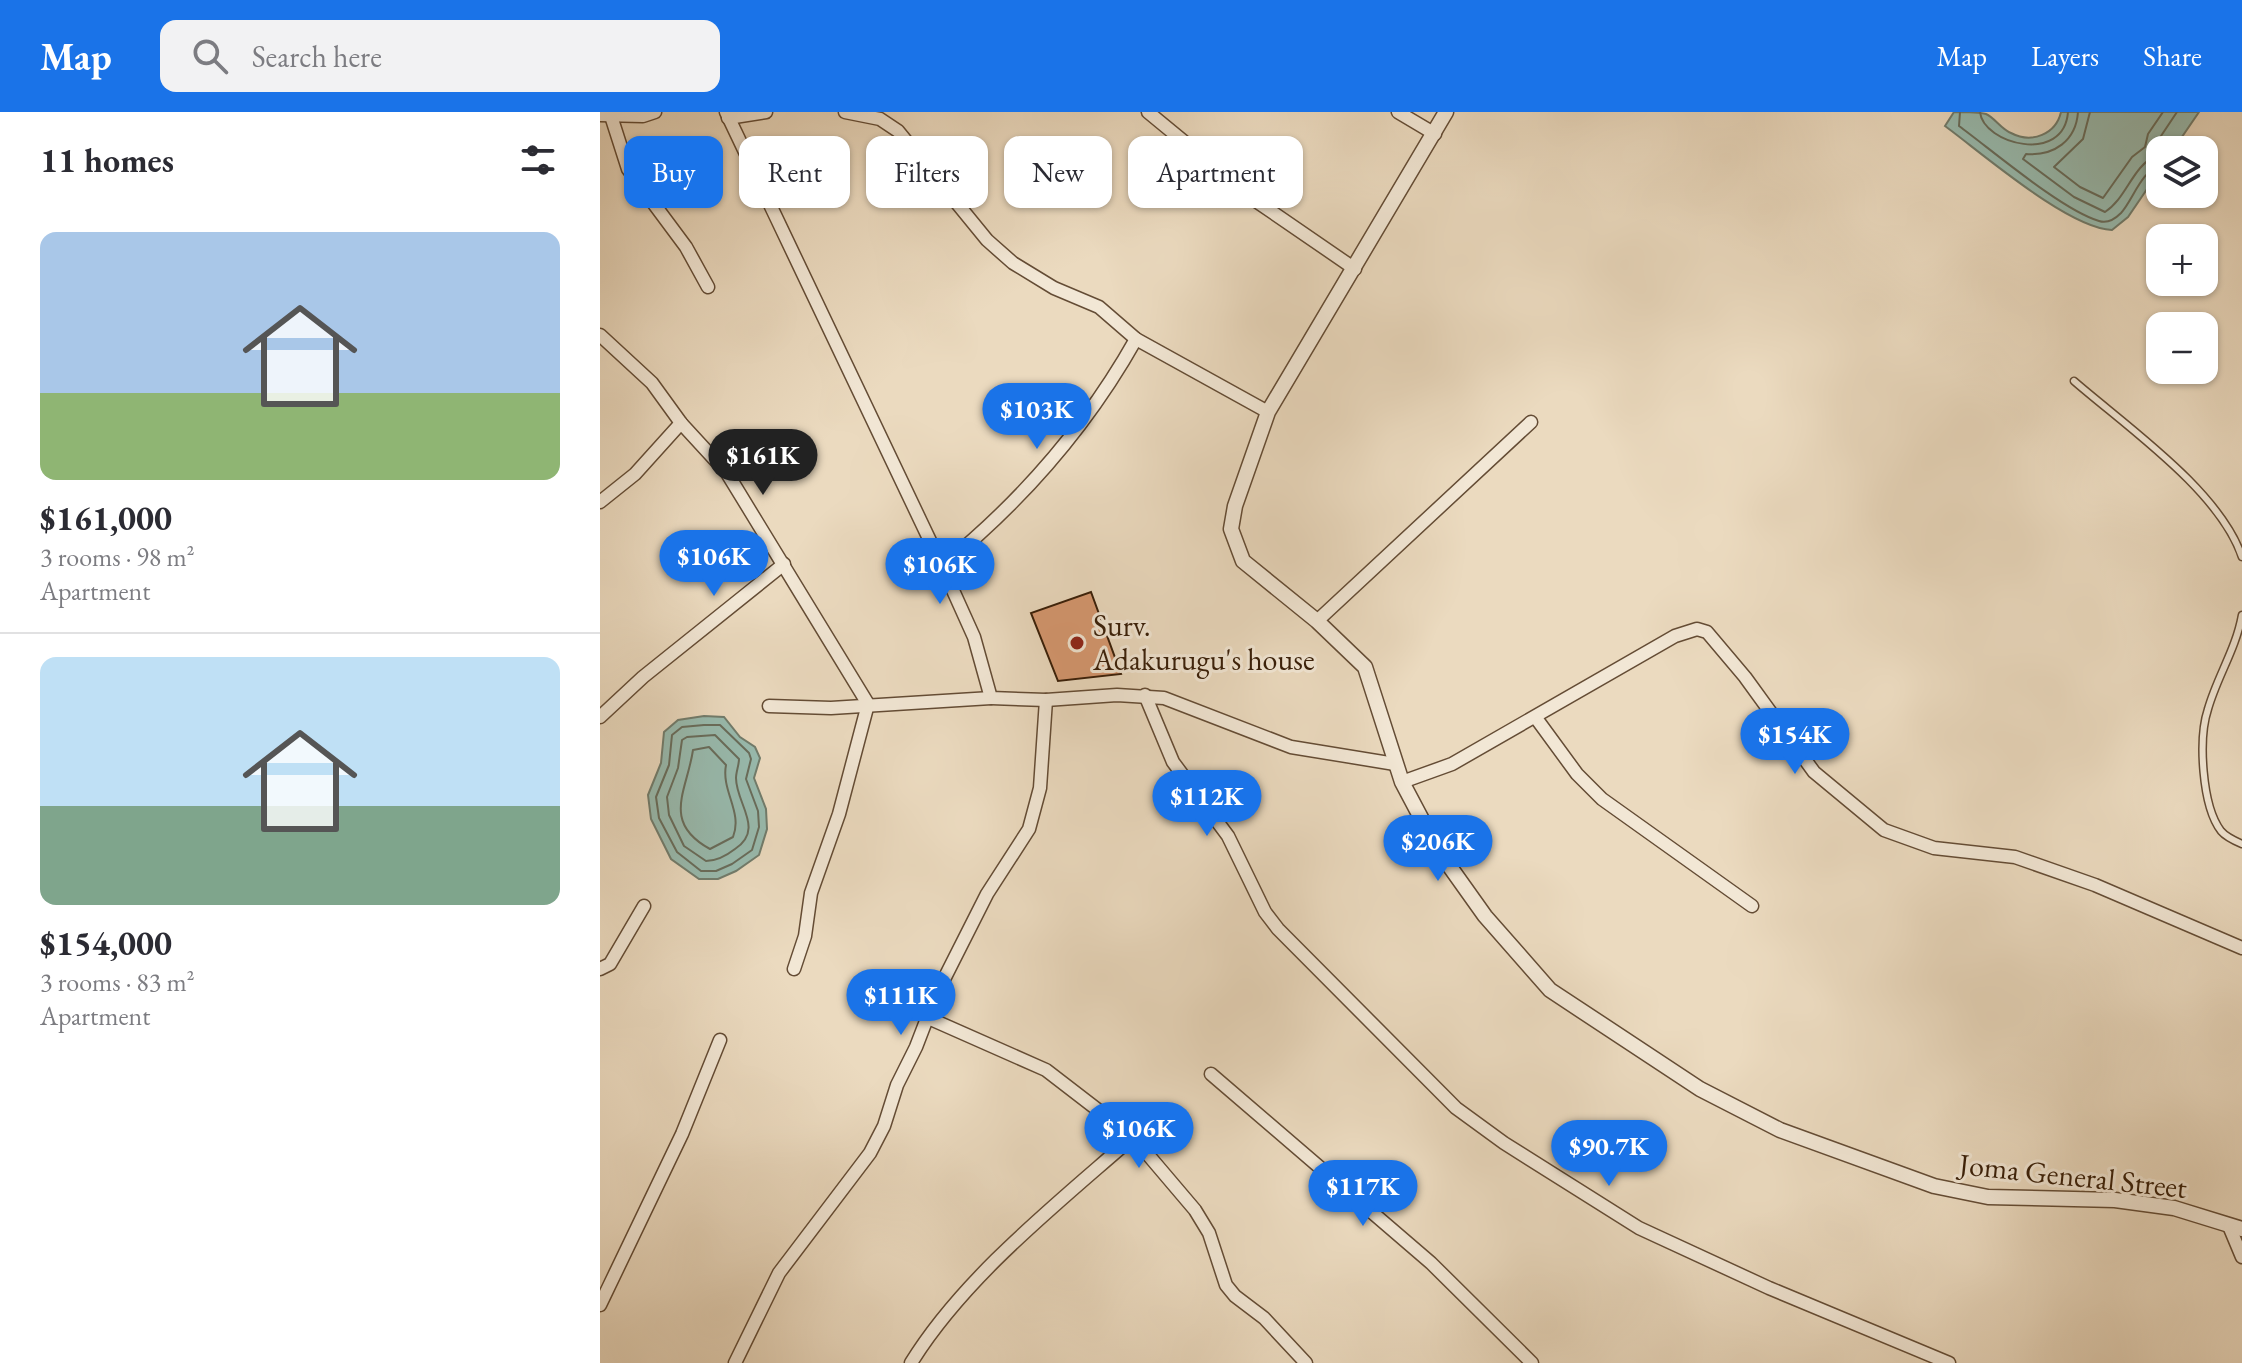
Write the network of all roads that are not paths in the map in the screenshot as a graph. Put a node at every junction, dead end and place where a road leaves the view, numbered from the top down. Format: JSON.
{"nodes":[{"id":1,"x":655,"y":112,"type":"edge"},
{"id":2,"x":766,"y":112,"type":"edge"},
{"id":3,"x":845,"y":112,"type":"edge"},
{"id":4,"x":1148,"y":112,"type":"edge"},
{"id":5,"x":1398,"y":112,"type":"edge"},
{"id":6,"x":1446,"y":112,"type":"edge"},
{"id":7,"x":727,"y":115,"type":"edge"},
{"id":8,"x":606,"y":116,"type":"edge"},
{"id":9,"x":1435,"y":134,"type":"junction"},
{"id":10,"x":1355,"y":269,"type":"junction"},
{"id":11,"x":708,"y":287,"type":"dead end"},
{"id":12,"x":600,"y":335,"type":"edge"},
{"id":13,"x":1136,"y":339,"type":"junction"},
{"id":14,"x":2074,"y":381,"type":"dead end"},
{"id":15,"x":1268,"y":412,"type":"junction"},
{"id":16,"x":1531,"y":422,"type":"dead end"},
{"id":17,"x":681,"y":423,"type":"junction"},
{"id":18,"x":600,"y":502,"type":"edge"},
{"id":19,"x":2242,"y":557,"type":"edge"},
{"id":20,"x":784,"y":564,"type":"junction"},
{"id":21,"x":942,"y":566,"type":"junction"},
{"id":22,"x":2242,"y":615,"type":"edge"},
{"id":23,"x":1317,"y":621,"type":"junction"},
{"id":24,"x":1145,"y":695,"type":"junction"},
{"id":25,"x":991,"y":698,"type":"junction"},
{"id":26,"x":1046,"y":700,"type":"junction"},
{"id":27,"x":868,"y":704,"type":"junction"},
{"id":28,"x":769,"y":706,"type":"dead end"},
{"id":29,"x":600,"y":717,"type":"edge"},
{"id":30,"x":1536,"y":718,"type":"junction"},
{"id":31,"x":1395,"y":764,"type":"junction"},
{"id":32,"x":1402,"y":782,"type":"junction"},
{"id":33,"x":2242,"y":844,"type":"edge"},
{"id":34,"x":644,"y":906,"type":"dead end"},
{"id":35,"x":1752,"y":906,"type":"dead end"},
{"id":36,"x":2242,"y":948,"type":"edge"},
{"id":37,"x":600,"y":969,"type":"edge"},
{"id":38,"x":794,"y":969,"type":"dead end"},
{"id":39,"x":926,"y":1017,"type":"junction"},
{"id":40,"x":720,"y":1040,"type":"dead end"},
{"id":41,"x":1211,"y":1074,"type":"dead end"},
{"id":42,"x":1133,"y":1137,"type":"junction"},
{"id":43,"x":2235,"y":1228,"type":"edge"},
{"id":44,"x":2242,"y":1257,"type":"edge"},
{"id":45,"x":600,"y":1305,"type":"edge"},
{"id":46,"x":735,"y":1363,"type":"edge"},
{"id":47,"x":911,"y":1363,"type":"edge"},
{"id":48,"x":1306,"y":1363,"type":"edge"},
{"id":49,"x":1532,"y":1363,"type":"edge"},
{"id":50,"x":1949,"y":1363,"type":"edge"}],
"edges":[{"from":1,"to":8,"type":"street"},
{"from":2,"to":7,"type":"street"},
{"from":3,"to":13,"type":"street"},
{"from":4,"to":10,"type":"street"},
{"from":5,"to":9,"type":"street"},
{"from":6,"to":9,"type":"street","name":"Joma General Street"},
{"from":7,"to":21,"type":"street"},
{"from":8,"to":11,"type":"street"},
{"from":9,"to":10,"type":"street","name":"Joma General Street"},
{"from":10,"to":15,"type":"street","name":"Joma General Street"},
{"from":12,"to":17,"type":"street"},
{"from":13,"to":15,"type":"street"},
{"from":13,"to":21,"type":"street"},
{"from":14,"to":19,"type":"lane"},
{"from":15,"to":23,"type":"street","name":"Joma General Street"},
{"from":16,"to":23,"type":"street"},
{"from":17,"to":18,"type":"street"},
{"from":17,"to":20,"type":"street"},
{"from":20,"to":27,"type":"street"},
{"from":20,"to":29,"type":"street"},
{"from":21,"to":25,"type":"street"},
{"from":22,"to":33,"type":"lane"},
{"from":23,"to":31,"type":"street","name":"Joma General Street"},
{"from":24,"to":26,"type":"street"},
{"from":24,"to":31,"type":"street"},
{"from":24,"to":50,"type":"street"},
{"from":25,"to":26,"type":"street"},
{"from":25,"to":27,"type":"street"},
{"from":26,"to":39,"type":"street"},
{"from":27,"to":28,"type":"street"},
{"from":27,"to":38,"type":"street"},
{"from":30,"to":32,"type":"street"},
{"from":30,"to":35,"type":"street"},
{"from":30,"to":36,"type":"street"},
{"from":31,"to":32,"type":"street","name":"Joma General Street"},
{"from":32,"to":43,"type":"street","name":"Joma General Street"},
{"from":34,"to":37,"type":"street"},
{"from":39,"to":42,"type":"street"},
{"from":39,"to":46,"type":"street"},
{"from":40,"to":45,"type":"street"},
{"from":41,"to":49,"type":"street"},
{"from":42,"to":47,"type":"street"},
{"from":42,"to":48,"type":"street"},
{"from":43,"to":44,"type":"street"}]}
